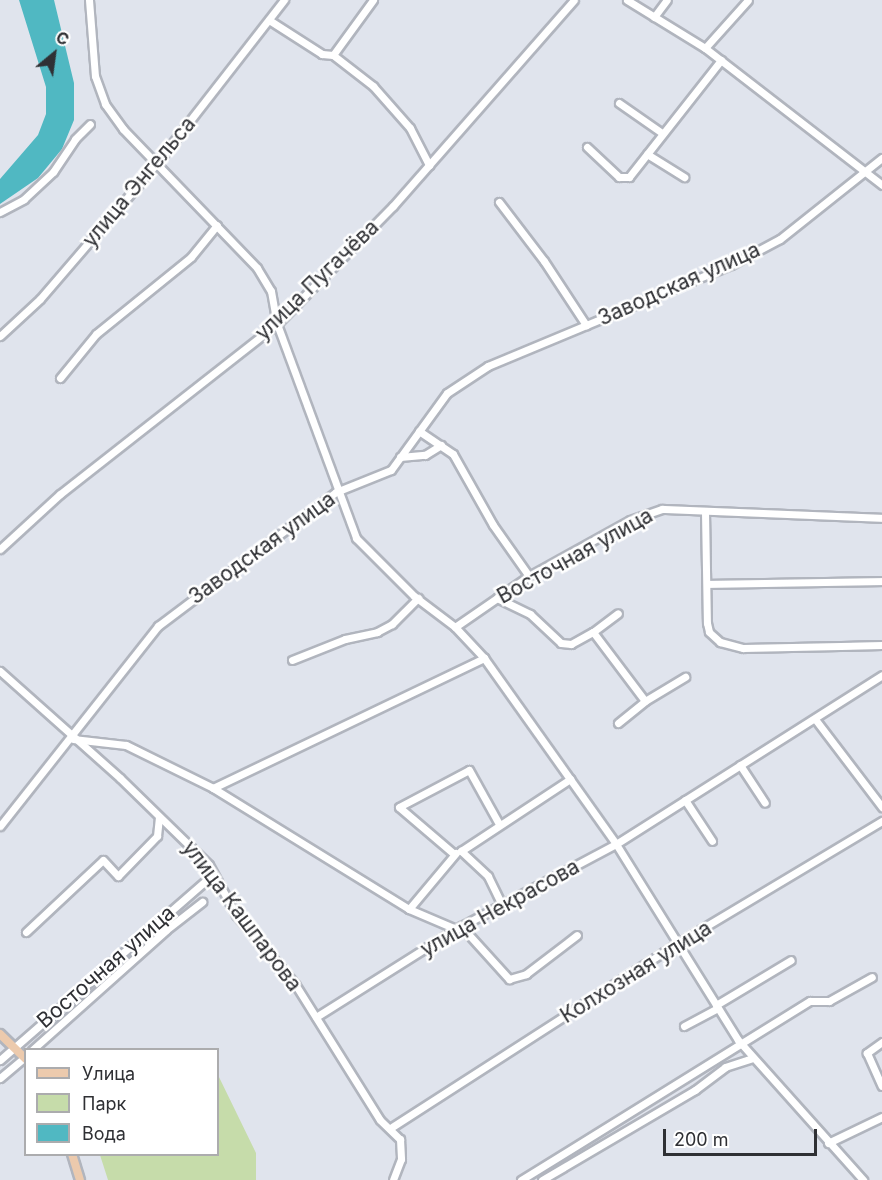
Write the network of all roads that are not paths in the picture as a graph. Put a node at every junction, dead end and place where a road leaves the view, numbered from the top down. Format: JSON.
{"nodes":[{"id":1,"x":284,"y":0,"type":"edge"},
{"id":2,"x":373,"y":0,"type":"edge"},
{"id":3,"x":574,"y":0,"type":"edge"},
{"id":4,"x":627,"y":0,"type":"edge"},
{"id":5,"x":667,"y":0,"type":"edge"},
{"id":6,"x":748,"y":0,"type":"edge"},
{"id":7,"x":91,"y":1,"type":"edge"},
{"id":8,"x":654,"y":17,"type":"junction"},
{"id":9,"x":269,"y":20,"type":"junction"},
{"id":10,"x":705,"y":48,"type":"junction"},
{"id":11,"x":333,"y":56,"type":"junction"},
{"id":12,"x":721,"y":60,"type":"junction"},
{"id":13,"x":619,"y":103,"type":"dead end"},
{"id":14,"x":90,"y":124,"type":"dead end"},
{"id":15,"x":663,"y":133,"type":"junction"},
{"id":16,"x":587,"y":147,"type":"dead end"},
{"id":17,"x":647,"y":154,"type":"junction"},
{"id":18,"x":882,"y":158,"type":"edge"},
{"id":19,"x":157,"y":163,"type":"junction"},
{"id":20,"x":429,"y":165,"type":"junction"},
{"id":21,"x":865,"y":172,"type":"junction"},
{"id":22,"x":684,"y":177,"type":"dead end"},
{"id":23,"x":882,"y":184,"type":"edge"},
{"id":24,"x":499,"y":202,"type":"dead end"},
{"id":25,"x":0,"y":212,"type":"edge"},
{"id":26,"x":217,"y":225,"type":"junction"},
{"id":27,"x":277,"y":324,"type":"junction"},
{"id":28,"x":586,"y":326,"type":"junction"},
{"id":29,"x":0,"y":336,"type":"edge"},
{"id":30,"x":60,"y":378,"type":"dead end"},
{"id":31,"x":419,"y":432,"type":"junction"},
{"id":32,"x":441,"y":445,"type":"junction"},
{"id":33,"x":400,"y":457,"type":"junction"},
{"id":34,"x":336,"y":492,"type":"junction"},
{"id":35,"x":705,"y":512,"type":"junction"},
{"id":36,"x":882,"y":518,"type":"edge"},
{"id":37,"x":0,"y":549,"type":"edge"},
{"id":38,"x":529,"y":576,"type":"junction"},
{"id":39,"x":882,"y":581,"type":"edge"},
{"id":40,"x":707,"y":584,"type":"junction"},
{"id":41,"x":418,"y":598,"type":"junction"},
{"id":42,"x":497,"y":598,"type":"junction"},
{"id":43,"x":618,"y":613,"type":"dead end"},
{"id":44,"x":455,"y":627,"type":"junction"},
{"id":45,"x":593,"y":632,"type":"junction"},
{"id":46,"x":882,"y":645,"type":"edge"},
{"id":47,"x":484,"y":658,"type":"junction"},
{"id":48,"x":292,"y":660,"type":"dead end"},
{"id":49,"x":0,"y":671,"type":"edge"},
{"id":50,"x":882,"y":675,"type":"edge"},
{"id":51,"x":685,"y":677,"type":"dead end"},
{"id":52,"x":645,"y":701,"type":"junction"},
{"id":53,"x":815,"y":719,"type":"junction"},
{"id":54,"x":618,"y":723,"type":"dead end"},
{"id":55,"x":73,"y":739,"type":"junction"},
{"id":56,"x":740,"y":765,"type":"junction"},
{"id":57,"x":570,"y":779,"type":"junction"},
{"id":58,"x":213,"y":788,"type":"junction"},
{"id":59,"x":685,"y":800,"type":"junction"},
{"id":60,"x":765,"y":802,"type":"dead end"},
{"id":61,"x":882,"y":807,"type":"edge"},
{"id":62,"x":159,"y":817,"type":"junction"},
{"id":63,"x":882,"y":820,"type":"edge"},
{"id":64,"x":499,"y":824,"type":"junction"},
{"id":65,"x":0,"y":826,"type":"edge"},
{"id":66,"x":712,"y":841,"type":"dead end"},
{"id":67,"x":616,"y":844,"type":"junction"},
{"id":68,"x":458,"y":852,"type":"junction"},
{"id":69,"x":212,"y":874,"type":"junction"},
{"id":70,"x":202,"y":902,"type":"dead end"},
{"id":71,"x":502,"y":905,"type":"junction"},
{"id":72,"x":409,"y":909,"type":"junction"},
{"id":73,"x":153,"y":926,"type":"junction"},
{"id":74,"x":459,"y":928,"type":"junction"},
{"id":75,"x":26,"y":932,"type":"dead end"},
{"id":76,"x":577,"y":935,"type":"dead end"},
{"id":77,"x":156,"y":939,"type":"junction"},
{"id":78,"x":678,"y":943,"type":"junction"},
{"id":79,"x":791,"y":960,"type":"dead end"},
{"id":80,"x":872,"y":977,"type":"dead end"},
{"id":81,"x":717,"y":1006,"type":"junction"},
{"id":82,"x":316,"y":1017,"type":"junction"},
{"id":83,"x":684,"y":1026,"type":"dead end"},
{"id":84,"x":0,"y":1034,"type":"edge"},
{"id":85,"x":882,"y":1042,"type":"edge"},
{"id":86,"x":740,"y":1043,"type":"junction"},
{"id":87,"x":14,"y":1047,"type":"junction"},
{"id":88,"x":34,"y":1048,"type":"edge"},
{"id":89,"x":24,"y":1056,"type":"edge"},
{"id":90,"x":24,"y":1058,"type":"edge"},
{"id":91,"x":752,"y":1058,"type":"junction"},
{"id":92,"x":0,"y":1060,"type":"edge"},
{"id":93,"x":0,"y":1078,"type":"edge"},
{"id":94,"x":882,"y":1086,"type":"edge"},
{"id":95,"x":882,"y":1117,"type":"edge"},
{"id":96,"x":392,"y":1127,"type":"junction"},
{"id":97,"x":828,"y":1143,"type":"junction"},
{"id":98,"x":72,"y":1156,"type":"edge"},
{"id":99,"x":81,"y":1180,"type":"edge"},
{"id":100,"x":393,"y":1180,"type":"edge"},
{"id":101,"x":521,"y":1180,"type":"edge"},
{"id":102,"x":542,"y":1180,"type":"edge"},
{"id":103,"x":863,"y":1180,"type":"edge"}],
"edges":[{"from":1,"to":9,"type":"street","name":"улица Энгельса"},
{"from":2,"to":11,"type":"street"},
{"from":3,"to":20,"type":"street","name":"улица Пугачёва"},
{"from":4,"to":8,"type":"street"},
{"from":5,"to":8,"type":"street"},
{"from":6,"to":10,"type":"street"},
{"from":7,"to":19,"type":"street"},
{"from":8,"to":10,"type":"street"},
{"from":9,"to":11,"type":"street"},
{"from":9,"to":19,"type":"street","name":"улица Энгельса"},
{"from":10,"to":12,"type":"street"},
{"from":11,"to":20,"type":"street"},
{"from":12,"to":15,"type":"street"},
{"from":12,"to":21,"type":"street"},
{"from":13,"to":15,"type":"street"},
{"from":14,"to":25,"type":"street"},
{"from":15,"to":17,"type":"street"},
{"from":16,"to":17,"type":"street"},
{"from":17,"to":22,"type":"street"},
{"from":18,"to":21,"type":"street","name":"Заводская улица"},
{"from":19,"to":26,"type":"street"},
{"from":19,"to":29,"type":"street","name":"улица Энгельса"},
{"from":20,"to":27,"type":"street","name":"улица Пугачёва"},
{"from":21,"to":23,"type":"street"},
{"from":21,"to":28,"type":"street","name":"Заводская улица"},
{"from":24,"to":28,"type":"street"},
{"from":26,"to":27,"type":"street"},
{"from":26,"to":30,"type":"street"},
{"from":27,"to":34,"type":"street"},
{"from":27,"to":37,"type":"street","name":"улица Пугачёва"},
{"from":28,"to":31,"type":"street","name":"Заводская улица"},
{"from":31,"to":32,"type":"street"},
{"from":31,"to":33,"type":"street","name":"Заводская улица"},
{"from":32,"to":33,"type":"street"},
{"from":32,"to":38,"type":"street"},
{"from":33,"to":34,"type":"street","name":"Заводская улица"},
{"from":34,"to":41,"type":"street"},
{"from":34,"to":55,"type":"street","name":"Заводская улица"},
{"from":35,"to":36,"type":"street","name":"Восточная улица"},
{"from":35,"to":38,"type":"street","name":"Восточная улица"},
{"from":35,"to":40,"type":"street"},
{"from":38,"to":42,"type":"street","name":"Восточная улица"},
{"from":39,"to":40,"type":"street"},
{"from":40,"to":46,"type":"street"},
{"from":41,"to":44,"type":"street"},
{"from":41,"to":48,"type":"street"},
{"from":42,"to":44,"type":"street","name":"Восточная улица"},
{"from":42,"to":45,"type":"street"},
{"from":43,"to":45,"type":"street"},
{"from":44,"to":47,"type":"street"},
{"from":45,"to":52,"type":"street"},
{"from":47,"to":57,"type":"street"},
{"from":47,"to":58,"type":"street"},
{"from":49,"to":55,"type":"street","name":"улица Кашпарова"},
{"from":50,"to":53,"type":"street","name":"улица Некрасова"},
{"from":51,"to":52,"type":"street"},
{"from":52,"to":54,"type":"street"},
{"from":53,"to":56,"type":"street","name":"улица Некрасова"},
{"from":53,"to":61,"type":"street"},
{"from":55,"to":58,"type":"street"},
{"from":55,"to":62,"type":"street","name":"улица Кашпарова"},
{"from":55,"to":65,"type":"street","name":"Заводская улица"},
{"from":56,"to":59,"type":"street","name":"улица Некрасова"},
{"from":56,"to":60,"type":"street"},
{"from":57,"to":64,"type":"street"},
{"from":57,"to":67,"type":"street"},
{"from":58,"to":72,"type":"street"},
{"from":59,"to":66,"type":"street"},
{"from":59,"to":67,"type":"street","name":"улица Некрасова"},
{"from":62,"to":69,"type":"street","name":"улица Кашпарова"},
{"from":62,"to":75,"type":"street"},
{"from":63,"to":78,"type":"street","name":"Колхозная улица"},
{"from":64,"to":68,"type":"street"},
{"from":64,"to":68,"type":"street"},
{"from":67,"to":71,"type":"street","name":"улица Некрасова"},
{"from":67,"to":78,"type":"street"},
{"from":68,"to":71,"type":"street"},
{"from":68,"to":72,"type":"street"},
{"from":69,"to":73,"type":"street","name":"Восточная улица"},
{"from":69,"to":82,"type":"street","name":"улица Кашпарова"},
{"from":70,"to":77,"type":"street","name":"Восточная улица"},
{"from":71,"to":74,"type":"street","name":"улица Некрасова"},
{"from":72,"to":74,"type":"street"},
{"from":73,"to":77,"type":"street"},
{"from":73,"to":87,"type":"street","name":"Восточная улица"},
{"from":74,"to":76,"type":"street"},
{"from":74,"to":82,"type":"street","name":"улица Некрасова"},
{"from":77,"to":88,"type":"street","name":"Восточная улица"},
{"from":78,"to":81,"type":"street"},
{"from":78,"to":96,"type":"street","name":"Колхозная улица"},
{"from":79,"to":81,"type":"street"},
{"from":80,"to":86,"type":"street"},
{"from":81,"to":83,"type":"street"},
{"from":81,"to":86,"type":"street"},
{"from":82,"to":96,"type":"street","name":"улица Кашпарова"},
{"from":84,"to":87,"type":"main road"},
{"from":85,"to":94,"type":"street"},
{"from":86,"to":91,"type":"street"},
{"from":86,"to":101,"type":"street"},
{"from":87,"to":89,"type":"main road"},
{"from":87,"to":92,"type":"street","name":"Восточная улица"},
{"from":90,"to":93,"type":"street"},
{"from":91,"to":97,"type":"street"},
{"from":91,"to":102,"type":"street"},
{"from":95,"to":97,"type":"street"},
{"from":96,"to":100,"type":"street"},
{"from":97,"to":103,"type":"street"},
{"from":98,"to":99,"type":"main road"}]}
